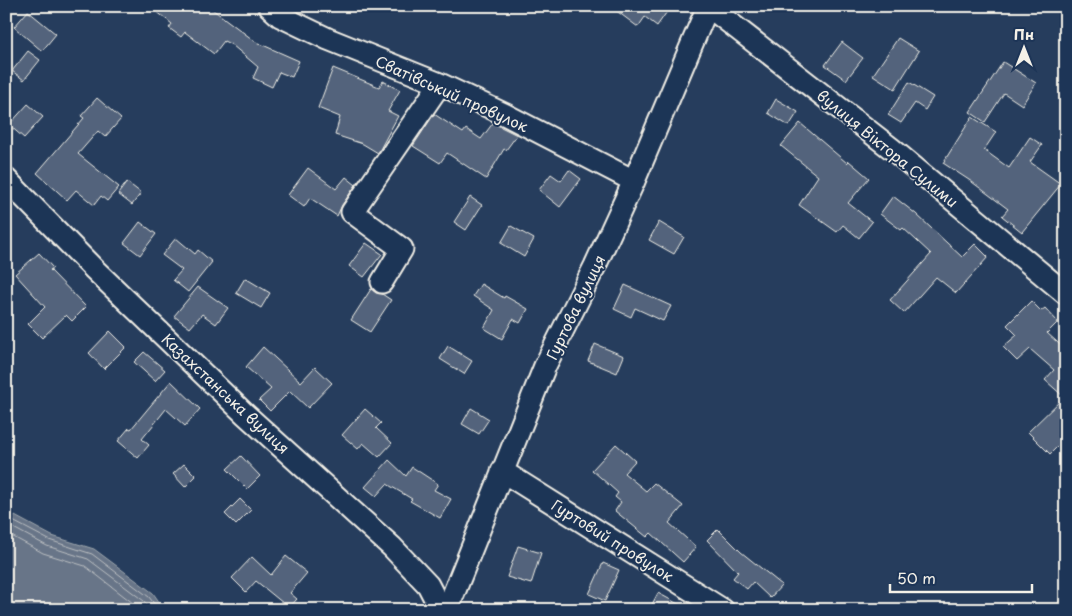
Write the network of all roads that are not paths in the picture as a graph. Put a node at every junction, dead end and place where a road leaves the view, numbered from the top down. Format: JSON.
{"nodes":[{"id":1,"x":269,"y":6,"type":"edge"},
{"id":2,"x":708,"y":6,"type":"edge"},
{"id":3,"x":440,"y":84,"type":"junction"},
{"id":4,"x":6,"y":180,"type":"edge"},
{"id":5,"x":634,"y":182,"type":"junction"},
{"id":6,"x":382,"y":282,"type":"dead end"},
{"id":7,"x":1066,"y":294,"type":"edge"},
{"id":8,"x":502,"y":471,"type":"junction"},
{"id":9,"x":441,"y":610,"type":"edge"},
{"id":10,"x":447,"y":610,"type":"edge"},
{"id":11,"x":723,"y":610,"type":"edge"}],
"edges":[{"from":1,"to":3,"type":"street","name":"Сватівський провулок"},
{"from":2,"to":5,"type":"street","name":"Гуртова вулиця"},
{"from":2,"to":7,"type":"street","name":"вулиця Віктора Сулими"},
{"from":3,"to":5,"type":"street","name":"Сватівський провулок"},
{"from":3,"to":6,"type":"street"},
{"from":4,"to":9,"type":"street","name":"Казахстанська вулиця"},
{"from":5,"to":8,"type":"street","name":"Гуртова вулиця"},
{"from":8,"to":10,"type":"street","name":"Гуртова вулиця"},
{"from":8,"to":11,"type":"street","name":"Гуртовий провулок"}]}
